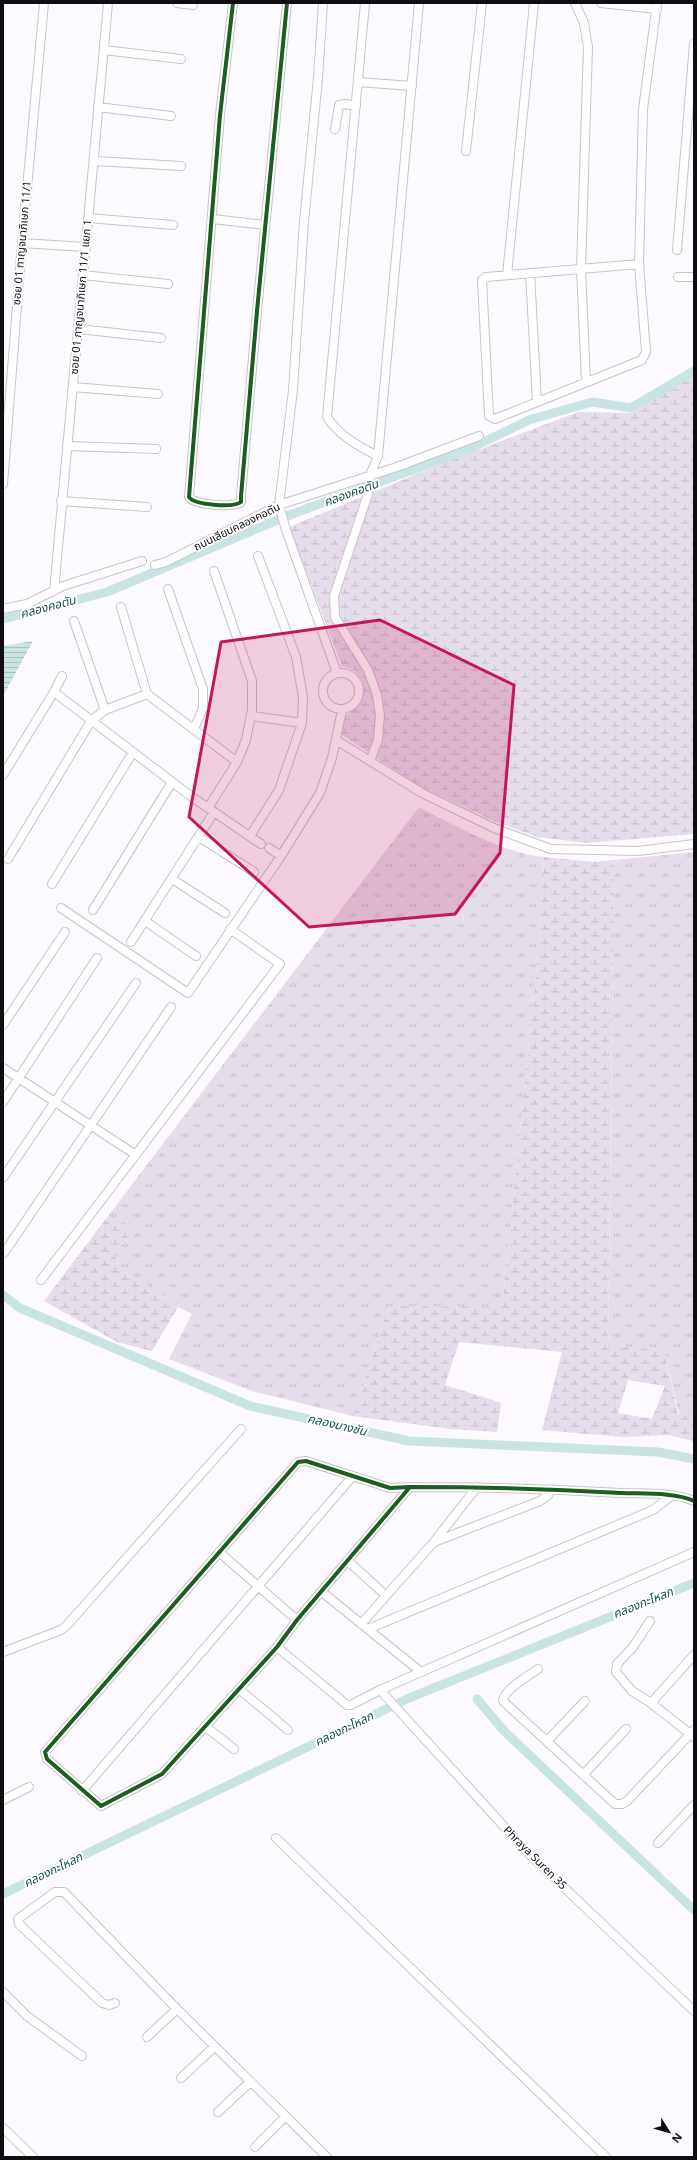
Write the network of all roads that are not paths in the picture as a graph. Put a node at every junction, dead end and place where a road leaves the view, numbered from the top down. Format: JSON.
{"nodes":[{"id":1,"x":44,"y":3,"type":"edge"},
{"id":2,"x":108,"y":3,"type":"edge"},
{"id":3,"x":177,"y":3,"type":"edge"},
{"id":4,"x":233,"y":3,"type":"edge"},
{"id":5,"x":287,"y":3,"type":"edge"},
{"id":6,"x":323,"y":3,"type":"edge"},
{"id":7,"x":365,"y":3,"type":"edge"},
{"id":8,"x":419,"y":3,"type":"edge"},
{"id":9,"x":482,"y":3,"type":"edge"},
{"id":10,"x":534,"y":3,"type":"edge"},
{"id":11,"x":575,"y":3,"type":"edge"},
{"id":12,"x":601,"y":3,"type":"edge"},
{"id":13,"x":193,"y":5,"type":"dead end"},
{"id":14,"x":657,"y":6,"type":"edge"},
{"id":15,"x":694,"y":44,"type":"edge"},
{"id":16,"x":104,"y":50,"type":"junction"},
{"id":17,"x":181,"y":59,"type":"dead end"},
{"id":18,"x":358,"y":82,"type":"junction"},
{"id":19,"x":412,"y":86,"type":"junction"},
{"id":20,"x":356,"y":106,"type":"junction"},
{"id":21,"x":98,"y":107,"type":"junction"},
{"id":22,"x":171,"y":116,"type":"dead end"},
{"id":23,"x":335,"y":129,"type":"dead end"},
{"id":24,"x":466,"y":151,"type":"dead end"},
{"id":25,"x":95,"y":161,"type":"junction"},
{"id":26,"x":181,"y":166,"type":"dead end"},
{"id":27,"x":88,"y":218,"type":"junction"},
{"id":28,"x":214,"y":218,"type":"junction"},
{"id":29,"x":173,"y":225,"type":"dead end"},
{"id":30,"x":265,"y":225,"type":"junction"},
{"id":31,"x":22,"y":243,"type":"junction"},
{"id":32,"x":85,"y":247,"type":"junction"},
{"id":33,"x":677,"y":250,"type":"dead end"},
{"id":34,"x":639,"y":264,"type":"junction"},
{"id":35,"x":581,"y":269,"type":"junction"},
{"id":36,"x":530,"y":273,"type":"junction"},
{"id":37,"x":83,"y":275,"type":"junction"},
{"id":38,"x":508,"y":275,"type":"junction"},
{"id":39,"x":678,"y":277,"type":"dead end"},
{"id":40,"x":694,"y":277,"type":"edge"},
{"id":41,"x":168,"y":284,"type":"dead end"},
{"id":42,"x":79,"y":329,"type":"junction"},
{"id":43,"x":161,"y":338,"type":"dead end"},
{"id":44,"x":586,"y":382,"type":"junction"},
{"id":45,"x":73,"y":388,"type":"junction"},
{"id":46,"x":158,"y":394,"type":"dead end"},
{"id":47,"x":537,"y":400,"type":"junction"},
{"id":48,"x":479,"y":436,"type":"dead end"},
{"id":49,"x":67,"y":446,"type":"junction"},
{"id":50,"x":156,"y":449,"type":"dead end"},
{"id":51,"x":378,"y":456,"type":"junction"},
{"id":52,"x":370,"y":478,"type":"junction"},
{"id":53,"x":3,"y":484,"type":"edge"},
{"id":54,"x":61,"y":501,"type":"junction"},
{"id":55,"x":147,"y":507,"type":"dead end"},
{"id":56,"x":280,"y":508,"type":"junction"},
{"id":57,"x":258,"y":556,"type":"dead end"},
{"id":58,"x":142,"y":561,"type":"dead end"},
{"id":59,"x":155,"y":565,"type":"dead end"},
{"id":60,"x":214,"y":571,"type":"dead end"},
{"id":61,"x":168,"y":589,"type":"dead end"},
{"id":62,"x":54,"y":591,"type":"junction"},
{"id":63,"x":121,"y":607,"type":"dead end"},
{"id":64,"x":3,"y":609,"type":"edge"},
{"id":65,"x":74,"y":621,"type":"dead end"},
{"id":66,"x":337,"y":673,"type":"junction"},
{"id":67,"x":62,"y":676,"type":"dead end"},
{"id":68,"x":54,"y":692,"type":"junction"},
{"id":69,"x":147,"y":694,"type":"junction"},
{"id":70,"x":105,"y":710,"type":"junction"},
{"id":71,"x":342,"y":710,"type":"junction"},
{"id":72,"x":251,"y":716,"type":"junction"},
{"id":73,"x":91,"y":720,"type":"junction"},
{"id":74,"x":302,"y":723,"type":"junction"},
{"id":75,"x":194,"y":729,"type":"junction"},
{"id":76,"x":336,"y":740,"type":"junction"},
{"id":77,"x":133,"y":752,"type":"junction"},
{"id":78,"x":370,"y":761,"type":"junction"},
{"id":79,"x":237,"y":762,"type":"junction"},
{"id":80,"x":3,"y":775,"type":"edge"},
{"id":81,"x":172,"y":782,"type":"junction"},
{"id":82,"x":211,"y":810,"type":"junction"},
{"id":83,"x":250,"y":836,"type":"junction"},
{"id":84,"x":199,"y":837,"type":"junction"},
{"id":85,"x":694,"y":844,"type":"edge"},
{"id":86,"x":281,"y":856,"type":"junction"},
{"id":87,"x":8,"y":859,"type":"dead end"},
{"id":88,"x":254,"y":872,"type":"dead end"},
{"id":89,"x":172,"y":879,"type":"junction"},
{"id":90,"x":52,"y":884,"type":"dead end"},
{"id":91,"x":61,"y":908,"type":"dead end"},
{"id":92,"x":93,"y":910,"type":"dead end"},
{"id":93,"x":224,"y":913,"type":"dead end"},
{"id":94,"x":145,"y":920,"type":"junction"},
{"id":95,"x":230,"y":929,"type":"junction"},
{"id":96,"x":66,"y":932,"type":"dead end"},
{"id":97,"x":131,"y":942,"type":"dead end"},
{"id":98,"x":196,"y":956,"type":"dead end"},
{"id":99,"x":97,"y":958,"type":"dead end"},
{"id":100,"x":136,"y":983,"type":"dead end"},
{"id":101,"x":171,"y":1006,"type":"dead end"},
{"id":102,"x":3,"y":1025,"type":"edge"},
{"id":103,"x":3,"y":1068,"type":"edge"},
{"id":104,"x":19,"y":1078,"type":"junction"},
{"id":105,"x":56,"y":1101,"type":"junction"},
{"id":106,"x":3,"y":1102,"type":"edge"},
{"id":107,"x":91,"y":1124,"type":"junction"},
{"id":108,"x":136,"y":1155,"type":"junction"},
{"id":109,"x":3,"y":1178,"type":"edge"},
{"id":110,"x":4,"y":1253,"type":"edge"},
{"id":111,"x":40,"y":1280,"type":"dead end"},
{"id":112,"x":241,"y":1429,"type":"dead end"},
{"id":113,"x":352,"y":1477,"type":"junction"},
{"id":114,"x":410,"y":1487,"type":"junction"},
{"id":115,"x":477,"y":1487,"type":"junction"},
{"id":116,"x":551,"y":1489,"type":"junction"},
{"id":117,"x":671,"y":1496,"type":"junction"},
{"id":118,"x":694,"y":1501,"type":"edge"},
{"id":119,"x":433,"y":1543,"type":"junction"},
{"id":120,"x":219,"y":1552,"type":"junction"},
{"id":121,"x":694,"y":1552,"type":"edge"},
{"id":122,"x":348,"y":1561,"type":"junction"},
{"id":123,"x":258,"y":1586,"type":"junction"},
{"id":124,"x":381,"y":1591,"type":"dead end"},
{"id":125,"x":322,"y":1592,"type":"junction"},
{"id":126,"x":297,"y":1620,"type":"junction"},
{"id":127,"x":650,"y":1620,"type":"dead end"},
{"id":128,"x":364,"y":1626,"type":"junction"},
{"id":129,"x":277,"y":1647,"type":"junction"},
{"id":130,"x":3,"y":1652,"type":"edge"},
{"id":131,"x":694,"y":1655,"type":"edge"},
{"id":132,"x":538,"y":1669,"type":"dead end"},
{"id":133,"x":421,"y":1672,"type":"junction"},
{"id":134,"x":239,"y":1689,"type":"junction"},
{"id":135,"x":382,"y":1693,"type":"junction"},
{"id":136,"x":585,"y":1701,"type":"dead end"},
{"id":137,"x":651,"y":1703,"type":"junction"},
{"id":138,"x":206,"y":1727,"type":"junction"},
{"id":139,"x":626,"y":1729,"type":"dead end"},
{"id":140,"x":288,"y":1730,"type":"dead end"},
{"id":141,"x":693,"y":1734,"type":"edge"},
{"id":142,"x":547,"y":1741,"type":"junction"},
{"id":143,"x":234,"y":1749,"type":"dead end"},
{"id":144,"x":583,"y":1775,"type":"junction"},
{"id":145,"x":29,"y":1787,"type":"dead end"},
{"id":146,"x":82,"y":1791,"type":"junction"},
{"id":147,"x":3,"y":1800,"type":"edge"},
{"id":148,"x":694,"y":1805,"type":"edge"},
{"id":149,"x":276,"y":1838,"type":"dead end"},
{"id":150,"x":658,"y":1843,"type":"dead end"},
{"id":151,"x":3,"y":1992,"type":"edge"},
{"id":152,"x":115,"y":2003,"type":"dead end"},
{"id":153,"x":177,"y":2010,"type":"junction"},
{"id":154,"x":694,"y":2011,"type":"edge"},
{"id":155,"x":148,"y":2037,"type":"dead end"},
{"id":156,"x":214,"y":2047,"type":"junction"},
{"id":157,"x":82,"y":2056,"type":"dead end"},
{"id":158,"x":182,"y":2078,"type":"dead end"},
{"id":159,"x":249,"y":2083,"type":"junction"},
{"id":160,"x":218,"y":2112,"type":"dead end"},
{"id":161,"x":285,"y":2117,"type":"junction"},
{"id":162,"x":3,"y":2128,"type":"edge"},
{"id":163,"x":255,"y":2146,"type":"dead end"},
{"id":164,"x":321,"y":2155,"type":"edge"},
{"id":165,"x":33,"y":2157,"type":"edge"},
{"id":166,"x":606,"y":2157,"type":"edge"}],
"edges":[{"from":1,"to":31,"type":"street","name":"ซอย 01 กาญจนาภิเษก 11/1"},
{"from":2,"to":16,"type":"street","name":"ซอย 01 กาญจนาภิเษก 11/1 แยก 1"},
{"from":3,"to":13,"type":"street"},
{"from":4,"to":28,"type":"street"},
{"from":5,"to":30,"type":"street"},
{"from":6,"to":56,"type":"street"},
{"from":7,"to":18,"type":"street"},
{"from":8,"to":19,"type":"street"},
{"from":9,"to":24,"type":"street"},
{"from":10,"to":38,"type":"street"},
{"from":11,"to":35,"type":"street"},
{"from":12,"to":14,"type":"street"},
{"from":14,"to":34,"type":"street"},
{"from":15,"to":33,"type":"street"},
{"from":16,"to":17,"type":"street"},
{"from":16,"to":21,"type":"street","name":"ซอย 01 กาญจนาภิเษก 11/1 แยก 1"},
{"from":18,"to":19,"type":"street"},
{"from":18,"to":20,"type":"street"},
{"from":19,"to":51,"type":"street"},
{"from":20,"to":23,"type":"street"},
{"from":20,"to":51,"type":"street"},
{"from":21,"to":22,"type":"street"},
{"from":21,"to":25,"type":"street","name":"ซอย 01 กาญจนาภิเษก 11/1 แยก 1"},
{"from":25,"to":26,"type":"street"},
{"from":25,"to":27,"type":"street","name":"ซอย 01 กาญจนาภิเษก 11/1 แยก 1"},
{"from":27,"to":29,"type":"street"},
{"from":27,"to":32,"type":"street","name":"ซอย 01 กาญจนาภิเษก 11/1 แยก 1"},
{"from":28,"to":30,"type":"street"},
{"from":28,"to":30,"type":"street"},
{"from":31,"to":32,"type":"street"},
{"from":31,"to":53,"type":"street","name":"ซอย 01 กาญจนาภิเษก 11/1"},
{"from":32,"to":37,"type":"street","name":"ซอย 01 กาญจนาภิเษก 11/1 แยก 1"},
{"from":34,"to":35,"type":"street"},
{"from":34,"to":44,"type":"street"},
{"from":35,"to":36,"type":"street"},
{"from":35,"to":44,"type":"street"},
{"from":36,"to":38,"type":"street"},
{"from":36,"to":47,"type":"street"},
{"from":37,"to":41,"type":"street"},
{"from":37,"to":42,"type":"street","name":"ซอย 01 กาญจนาภิเษก 11/1 แยก 1"},
{"from":38,"to":47,"type":"street"},
{"from":39,"to":40,"type":"street"},
{"from":42,"to":43,"type":"street"},
{"from":42,"to":45,"type":"street","name":"ซอย 01 กาญจนาภิเษก 11/1 แยก 1"},
{"from":44,"to":47,"type":"street"},
{"from":45,"to":46,"type":"street"},
{"from":45,"to":49,"type":"street","name":"ซอย 01 กาญจนาภิเษก 11/1 แยก 1"},
{"from":48,"to":52,"type":"street","name":"ถนนเลียบคลองคอตัน"},
{"from":49,"to":50,"type":"street"},
{"from":49,"to":54,"type":"street","name":"ซอย 01 กาญจนาภิเษก 11/1 แยก 1"},
{"from":51,"to":52,"type":"street"},
{"from":52,"to":56,"type":"street","name":"ถนนเลียบคลองคอตัน"},
{"from":52,"to":78,"type":"street"},
{"from":54,"to":55,"type":"street"},
{"from":54,"to":62,"type":"street","name":"ซอย 01 กาญจนาภิเษก 11/1 แยก 1"},
{"from":56,"to":59,"type":"street","name":"ถนนเลียบคลองคอตัน"},
{"from":56,"to":66,"type":"street"},
{"from":57,"to":74,"type":"street"},
{"from":58,"to":62,"type":"street"},
{"from":60,"to":72,"type":"street"},
{"from":61,"to":75,"type":"street"},
{"from":62,"to":64,"type":"street"},
{"from":63,"to":69,"type":"street"},
{"from":65,"to":70,"type":"street"},
{"from":66,"to":71,"type":"street"},
{"from":66,"to":71,"type":"street"},
{"from":67,"to":68,"type":"street"},
{"from":68,"to":73,"type":"street"},
{"from":68,"to":80,"type":"street"},
{"from":69,"to":70,"type":"street"},
{"from":69,"to":75,"type":"street"},
{"from":70,"to":73,"type":"street"},
{"from":71,"to":76,"type":"street"},
{"from":72,"to":74,"type":"street"},
{"from":72,"to":79,"type":"street"},
{"from":73,"to":77,"type":"street"},
{"from":73,"to":87,"type":"street"},
{"from":74,"to":83,"type":"street"},
{"from":75,"to":79,"type":"street"},
{"from":76,"to":78,"type":"street"},
{"from":76,"to":86,"type":"street"},
{"from":77,"to":81,"type":"street"},
{"from":77,"to":90,"type":"street"},
{"from":78,"to":85,"type":"street"},
{"from":79,"to":82,"type":"street"},
{"from":81,"to":82,"type":"street"},
{"from":81,"to":92,"type":"street"},
{"from":82,"to":83,"type":"street"},
{"from":82,"to":84,"type":"street"},
{"from":83,"to":86,"type":"street"},
{"from":84,"to":88,"type":"street"},
{"from":84,"to":89,"type":"street"},
{"from":86,"to":95,"type":"street"},
{"from":89,"to":93,"type":"street"},
{"from":89,"to":94,"type":"street"},
{"from":91,"to":95,"type":"street"},
{"from":94,"to":97,"type":"street"},
{"from":94,"to":98,"type":"street"},
{"from":95,"to":108,"type":"street"},
{"from":96,"to":102,"type":"street"},
{"from":99,"to":104,"type":"street"},
{"from":100,"to":105,"type":"street"},
{"from":101,"to":107,"type":"street"},
{"from":103,"to":104,"type":"street"},
{"from":104,"to":105,"type":"street"},
{"from":104,"to":106,"type":"street"},
{"from":105,"to":107,"type":"street"},
{"from":105,"to":109,"type":"street"},
{"from":107,"to":108,"type":"street"},
{"from":107,"to":110,"type":"street"},
{"from":108,"to":111,"type":"street"},
{"from":112,"to":130,"type":"street"},
{"from":113,"to":114,"type":"street"},
{"from":113,"to":120,"type":"street"},
{"from":113,"to":123,"type":"street"},
{"from":114,"to":115,"type":"street"},
{"from":114,"to":122,"type":"street"},
{"from":115,"to":116,"type":"street"},
{"from":115,"to":119,"type":"street"},
{"from":116,"to":117,"type":"street"},
{"from":116,"to":119,"type":"street"},
{"from":117,"to":118,"type":"street"},
{"from":117,"to":128,"type":"street"},
{"from":119,"to":128,"type":"street"},
{"from":120,"to":123,"type":"street"},
{"from":120,"to":146,"type":"street"},
{"from":121,"to":133,"type":"street"},
{"from":122,"to":124,"type":"street"},
{"from":122,"to":125,"type":"street"},
{"from":123,"to":126,"type":"street"},
{"from":123,"to":146,"type":"street"},
{"from":125,"to":126,"type":"street"},
{"from":125,"to":128,"type":"street"},
{"from":126,"to":129,"type":"street"},
{"from":127,"to":137,"type":"street"},
{"from":128,"to":133,"type":"street"},
{"from":129,"to":134,"type":"street"},
{"from":129,"to":135,"type":"street"},
{"from":131,"to":137,"type":"street"},
{"from":132,"to":142,"type":"street"},
{"from":133,"to":135,"type":"street"},
{"from":134,"to":138,"type":"street"},
{"from":134,"to":140,"type":"street"},
{"from":135,"to":154,"type":"street","name":"Phraya Suren 35"},
{"from":136,"to":142,"type":"street"},
{"from":137,"to":141,"type":"street"},
{"from":138,"to":143,"type":"street"},
{"from":138,"to":146,"type":"street"},
{"from":139,"to":144,"type":"street"},
{"from":141,"to":144,"type":"street"},
{"from":142,"to":144,"type":"street"},
{"from":145,"to":147,"type":"street"},
{"from":148,"to":150,"type":"street"},
{"from":149,"to":166,"type":"street"},
{"from":151,"to":157,"type":"street"},
{"from":152,"to":153,"type":"street"},
{"from":153,"to":155,"type":"street"},
{"from":153,"to":156,"type":"street"},
{"from":156,"to":158,"type":"street"},
{"from":156,"to":159,"type":"street"},
{"from":159,"to":160,"type":"street"},
{"from":159,"to":161,"type":"street"},
{"from":161,"to":163,"type":"street"},
{"from":161,"to":164,"type":"street"},
{"from":162,"to":165,"type":"street"}]}
